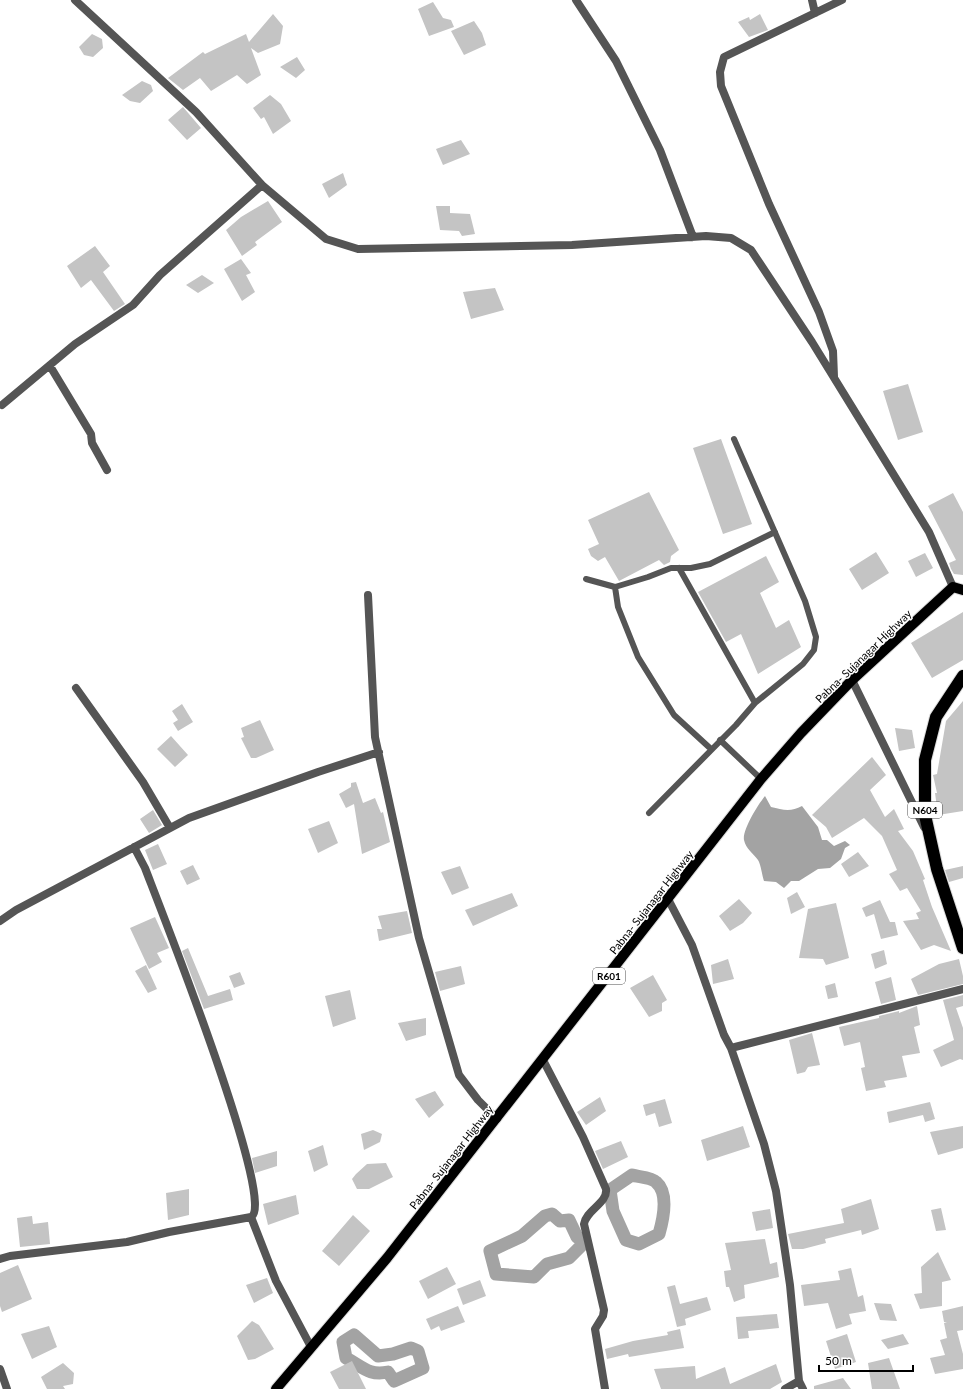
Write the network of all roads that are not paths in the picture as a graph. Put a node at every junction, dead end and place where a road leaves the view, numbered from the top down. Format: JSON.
{"nodes":[{"id":1,"x":75,"y":0,"type":"edge"},
{"id":2,"x":576,"y":0,"type":"edge"},
{"id":3,"x":812,"y":0,"type":"edge"},
{"id":4,"x":842,"y":0,"type":"edge"},
{"id":5,"x":815,"y":13,"type":"junction"},
{"id":6,"x":262,"y":185,"type":"junction"},
{"id":7,"x":692,"y":237,"type":"junction"},
{"id":8,"x":50,"y":366,"type":"junction"},
{"id":9,"x":834,"y":377,"type":"junction"},
{"id":10,"x":2,"y":405,"type":"dead end"},
{"id":11,"x":734,"y":439,"type":"dead end"},
{"id":12,"x":107,"y":470,"type":"dead end"},
{"id":13,"x":775,"y":532,"type":"junction"},
{"id":14,"x":679,"y":568,"type":"junction"},
{"id":15,"x":586,"y":579,"type":"dead end"},
{"id":16,"x":615,"y":587,"type":"junction"},
{"id":17,"x":953,"y":587,"type":"junction"},
{"id":18,"x":963,"y":590,"type":"edge"},
{"id":19,"x":368,"y":595,"type":"dead end"},
{"id":20,"x":963,"y":676,"type":"edge"},
{"id":21,"x":852,"y":680,"type":"junction"},
{"id":22,"x":76,"y":688,"type":"dead end"},
{"id":23,"x":754,"y":703,"type":"junction"},
{"id":24,"x":720,"y":740,"type":"junction"},
{"id":25,"x":711,"y":749,"type":"junction"},
{"id":26,"x":379,"y":752,"type":"junction"},
{"id":27,"x":761,"y":779,"type":"junction"},
{"id":28,"x":649,"y":813,"type":"dead end"},
{"id":29,"x":170,"y":828,"type":"junction"},
{"id":30,"x":931,"y":841,"type":"junction"},
{"id":31,"x":134,"y":847,"type":"junction"},
{"id":32,"x":668,"y":899,"type":"junction"},
{"id":33,"x":0,"y":921,"type":"edge"},
{"id":34,"x":963,"y":948,"type":"edge"},
{"id":35,"x":963,"y":989,"type":"edge"},
{"id":36,"x":731,"y":1048,"type":"junction"},
{"id":37,"x":543,"y":1060,"type":"junction"},
{"id":38,"x":498,"y":1119,"type":"junction"},
{"id":39,"x":250,"y":1217,"type":"junction"},
{"id":40,"x":0,"y":1259,"type":"edge"},
{"id":41,"x":311,"y":1347,"type":"junction"},
{"id":42,"x":0,"y":1369,"type":"edge"},
{"id":43,"x":799,"y":1381,"type":"junction"},
{"id":44,"x":7,"y":1389,"type":"edge"},
{"id":45,"x":276,"y":1389,"type":"edge"},
{"id":46,"x":605,"y":1389,"type":"edge"},
{"id":47,"x":785,"y":1389,"type":"edge"},
{"id":48,"x":803,"y":1389,"type":"edge"}],
"edges":[{"from":1,"to":6,"type":"street"},
{"from":2,"to":7,"type":"street"},
{"from":3,"to":5,"type":"street"},
{"from":4,"to":5,"type":"street"},
{"from":5,"to":9,"type":"street"},
{"from":6,"to":7,"type":"street"},
{"from":6,"to":8,"type":"street"},
{"from":7,"to":9,"type":"street"},
{"from":8,"to":10,"type":"street"},
{"from":8,"to":12,"type":"street"},
{"from":9,"to":17,"type":"street"},
{"from":11,"to":13,"type":"lane"},
{"from":13,"to":14,"type":"lane"},
{"from":13,"to":23,"type":"lane"},
{"from":14,"to":16,"type":"lane"},
{"from":14,"to":23,"type":"lane"},
{"from":15,"to":16,"type":"lane"},
{"from":16,"to":25,"type":"lane"},
{"from":17,"to":18,"type":"main road"},
{"from":17,"to":21,"type":"main road","name":"Pabna- Sujanagar Highway","number":"R601"},
{"from":19,"to":26,"type":"street"},
{"from":20,"to":30,"type":"highway","number":"N604"},
{"from":21,"to":27,"type":"main road","name":"Pabna- Sujanagar Highway","number":"R601"},
{"from":21,"to":30,"type":"street"},
{"from":22,"to":29,"type":"street"},
{"from":23,"to":24,"type":"lane"},
{"from":24,"to":25,"type":"lane"},
{"from":24,"to":27,"type":"lane"},
{"from":25,"to":28,"type":"lane"},
{"from":26,"to":29,"type":"street"},
{"from":26,"to":38,"type":"street"},
{"from":27,"to":32,"type":"main road","name":"Pabna- Sujanagar Highway","number":"R601"},
{"from":29,"to":31,"type":"street"},
{"from":30,"to":34,"type":"highway","number":"N604"},
{"from":31,"to":33,"type":"street"},
{"from":31,"to":39,"type":"street"},
{"from":32,"to":36,"type":"street"},
{"from":32,"to":37,"type":"main road","name":"Pabna- Sujanagar Highway","number":"R601"},
{"from":35,"to":36,"type":"street"},
{"from":36,"to":43,"type":"street"},
{"from":37,"to":38,"type":"main road","name":"Pabna- Sujanagar Highway","number":"R601"},
{"from":37,"to":46,"type":"street"},
{"from":38,"to":41,"type":"main road","name":"Pabna- Sujanagar Highway","number":"R601"},
{"from":39,"to":40,"type":"street"},
{"from":39,"to":41,"type":"street"},
{"from":41,"to":45,"type":"main road","name":"Pabna- Sujanagar Highway","number":"R601"},
{"from":42,"to":44,"type":"street"},
{"from":43,"to":47,"type":"street"},
{"from":43,"to":48,"type":"street"}]}
